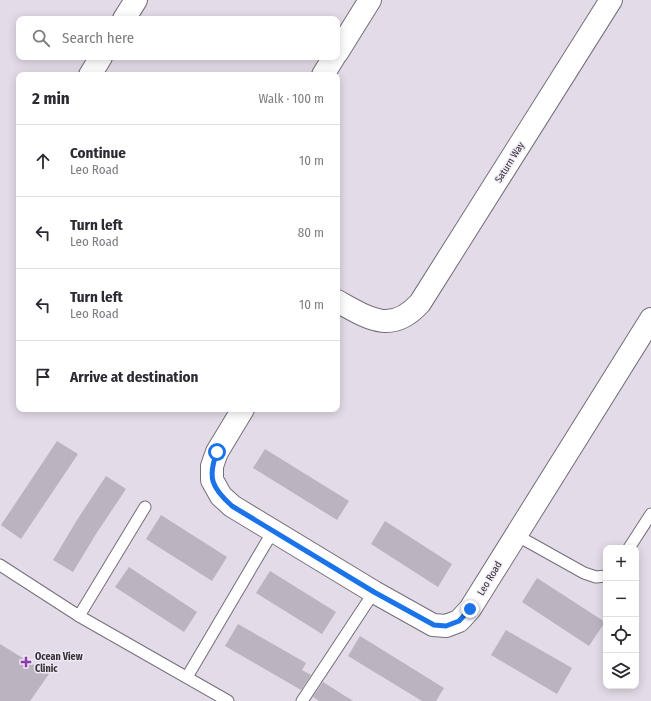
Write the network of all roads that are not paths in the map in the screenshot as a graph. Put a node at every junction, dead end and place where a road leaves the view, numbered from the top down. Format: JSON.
{"nodes":[{"id":1,"x":136,"y":0,"type":"edge"},
{"id":2,"x":370,"y":0,"type":"edge"},
{"id":3,"x":611,"y":0,"type":"edge"},
{"id":4,"x":126,"y":16,"type":"edge"},
{"id":5,"x":340,"y":48,"type":"edge"},
{"id":6,"x":99,"y":60,"type":"edge"},
{"id":7,"x":332,"y":60,"type":"edge"},
{"id":8,"x":92,"y":72,"type":"edge"},
{"id":9,"x":325,"y":72,"type":"edge"},
{"id":10,"x":340,"y":303,"type":"edge"},
{"id":11,"x":651,"y":319,"type":"edge"},
{"id":12,"x":241,"y":412,"type":"edge"},
{"id":13,"x":145,"y":507,"type":"dead end"},
{"id":14,"x":651,"y":514,"type":"edge"},
{"id":15,"x":273,"y":531,"type":"junction"},
{"id":16,"x":516,"y":535,"type":"junction"},
{"id":17,"x":631,"y":545,"type":"edge"},
{"id":18,"x":0,"y":565,"type":"edge"},
{"id":19,"x":603,"y":576,"type":"edge"},
{"id":20,"x":374,"y":592,"type":"junction"},
{"id":21,"x":79,"y":616,"type":"junction"},
{"id":22,"x":187,"y":677,"type":"junction"},
{"id":23,"x":228,"y":701,"type":"edge"},
{"id":24,"x":302,"y":701,"type":"edge"}],
"edges":[{"from":1,"to":4,"type":"street"},
{"from":2,"to":5,"type":"street"},
{"from":3,"to":10,"type":"street","name":"Saturn Way"},
{"from":6,"to":8,"type":"street"},
{"from":7,"to":9,"type":"street"},
{"from":11,"to":16,"type":"street","name":"Leo Road"},
{"from":12,"to":15,"type":"street","name":"Leo Road"},
{"from":13,"to":21,"type":"lane"},
{"from":14,"to":17,"type":"lane"},
{"from":15,"to":20,"type":"street","name":"Leo Road"},
{"from":15,"to":22,"type":"lane"},
{"from":16,"to":19,"type":"lane"},
{"from":16,"to":20,"type":"street","name":"Leo Road"},
{"from":18,"to":21,"type":"lane"},
{"from":20,"to":24,"type":"lane"},
{"from":21,"to":22,"type":"lane"},
{"from":22,"to":23,"type":"lane"}]}
